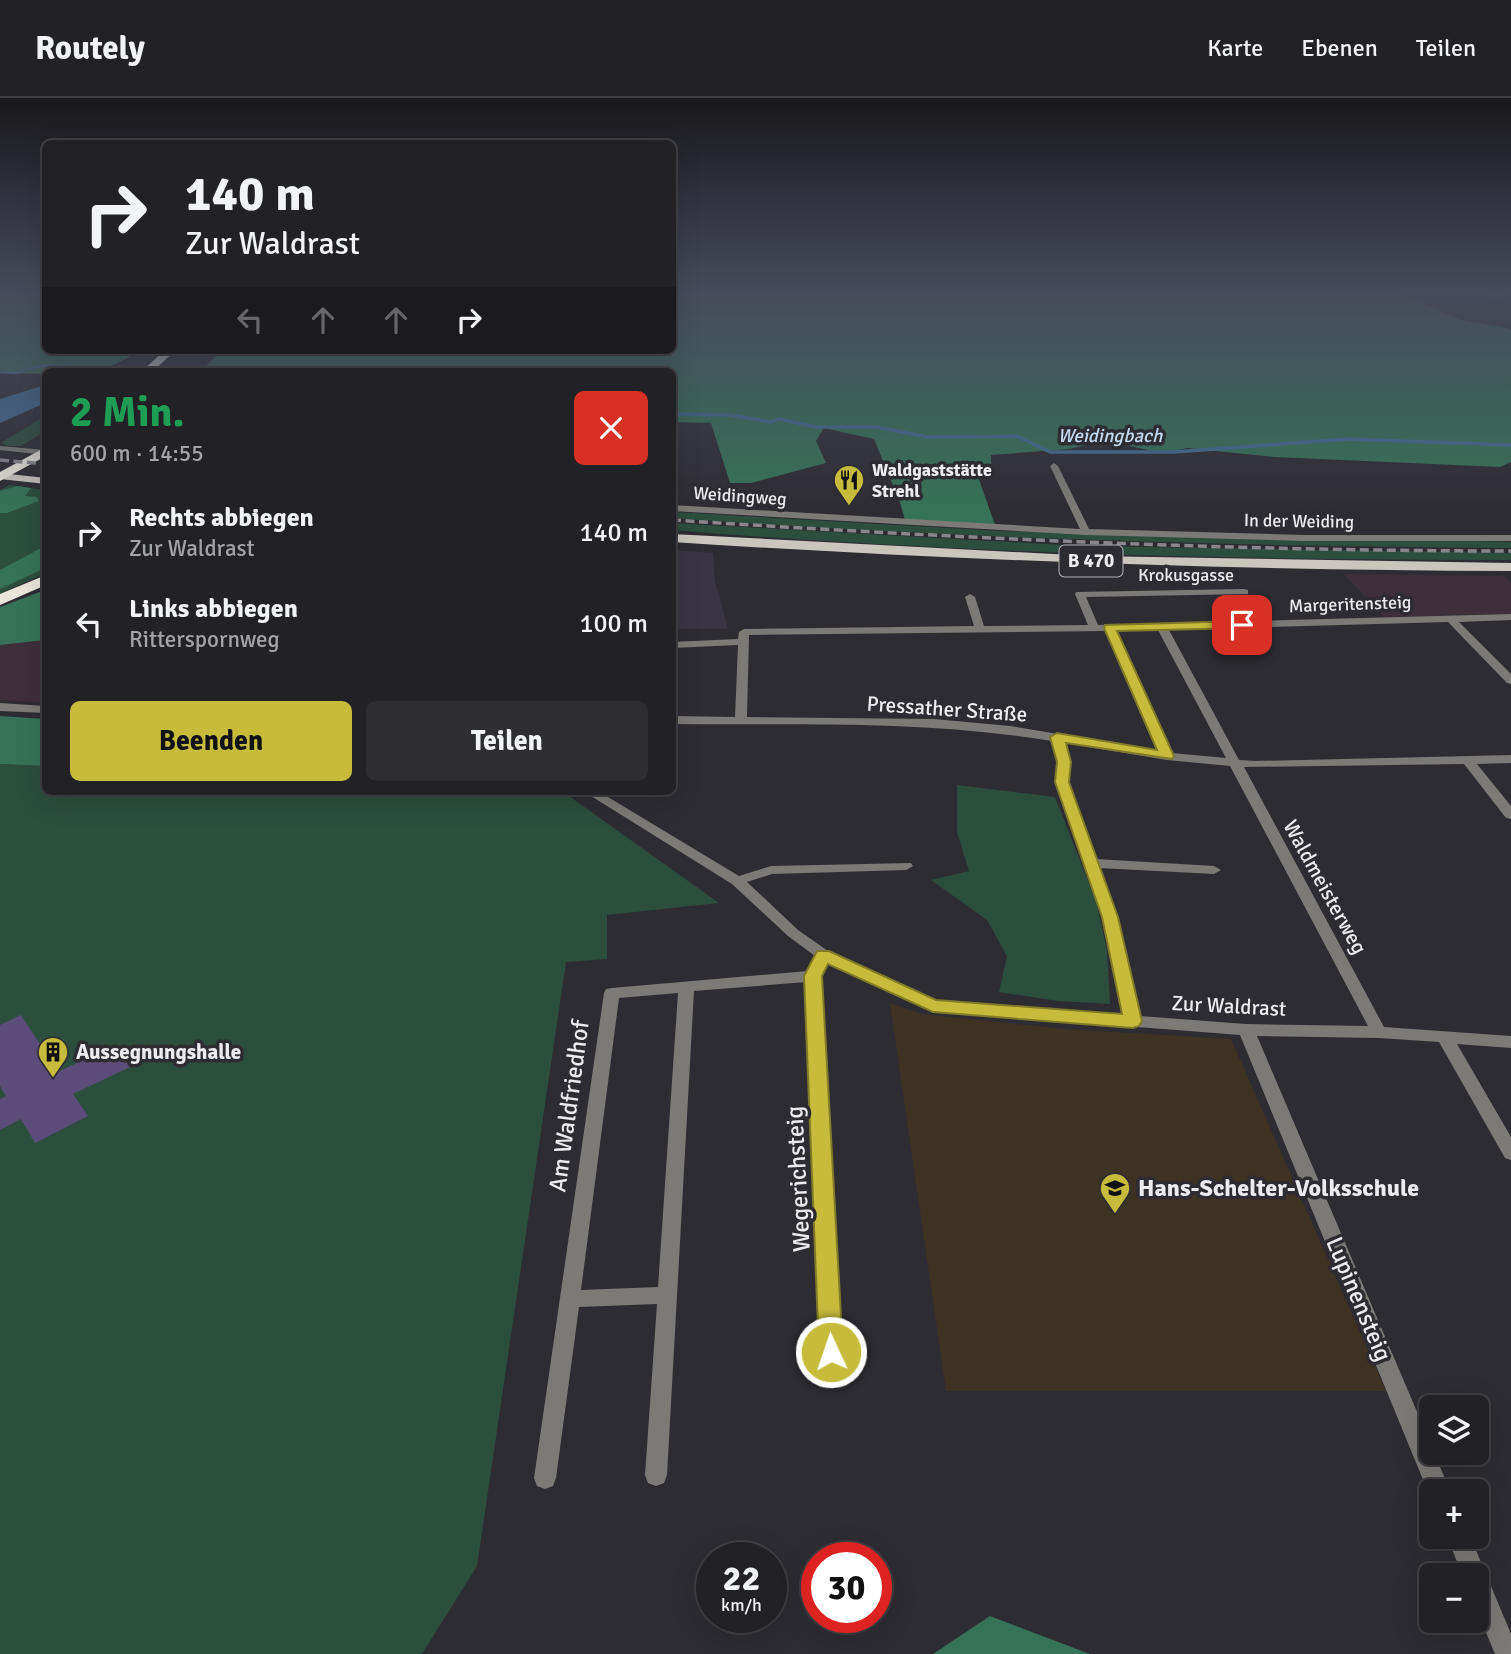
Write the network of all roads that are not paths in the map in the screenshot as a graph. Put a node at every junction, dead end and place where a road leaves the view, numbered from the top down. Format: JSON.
{"nodes":[{"id":1,"x":42,"y":442,"type":"edge"},
{"id":2,"x":0,"y":448,"type":"edge"},
{"id":3,"x":42,"y":452,"type":"edge"},
{"id":4,"x":42,"y":454,"type":"edge"},
{"id":5,"x":0,"y":466,"type":"edge"},
{"id":6,"x":1054,"y":466,"type":"dead end"},
{"id":7,"x":0,"y":477,"type":"edge"},
{"id":8,"x":42,"y":481,"type":"edge"},
{"id":9,"x":676,"y":508,"type":"edge"},
{"id":10,"x":806,"y":516,"type":"joint"},
{"id":11,"x":1086,"y":532,"type":"junction"},
{"id":12,"x":676,"y":538,"type":"edge"},
{"id":13,"x":1511,"y":538,"type":"edge"},
{"id":14,"x":1511,"y":567,"type":"edge"},
{"id":15,"x":42,"y":581,"type":"edge"},
{"id":16,"x":1244,"y":592,"type":"dead end"},
{"id":17,"x":971,"y":597,"type":"dead end"},
{"id":18,"x":0,"y":600,"type":"edge"},
{"id":19,"x":1511,"y":617,"type":"edge"},
{"id":20,"x":1450,"y":618,"type":"junction"},
{"id":21,"x":1094,"y":627,"type":"junction"},
{"id":22,"x":1162,"y":627,"type":"junction"},
{"id":23,"x":1110,"y":628,"type":"junction"},
{"id":24,"x":981,"y":629,"type":"junction"},
{"id":25,"x":744,"y":637,"type":"junction"},
{"id":26,"x":676,"y":645,"type":"edge"},
{"id":27,"x":1511,"y":681,"type":"edge"},
{"id":28,"x":0,"y":707,"type":"edge"},
{"id":29,"x":42,"y":710,"type":"edge"},
{"id":30,"x":676,"y":720,"type":"edge"},
{"id":31,"x":741,"y":720,"type":"junction"},
{"id":32,"x":1057,"y":737,"type":"junction"},
{"id":33,"x":1167,"y":756,"type":"junction"},
{"id":34,"x":1511,"y":759,"type":"edge"},
{"id":35,"x":1468,"y":761,"type":"junction"},
{"id":36,"x":1233,"y":763,"type":"junction"},
{"id":37,"x":596,"y":795,"type":"edge"},
{"id":38,"x":1511,"y":815,"type":"edge"},
{"id":39,"x":1091,"y":863,"type":"junction"},
{"id":40,"x":906,"y":866,"type":"dead end"},
{"id":41,"x":1214,"y":870,"type":"dead end"},
{"id":42,"x":737,"y":881,"type":"junction"},
{"id":43,"x":823,"y":955,"type":"junction"},
{"id":44,"x":813,"y":976,"type":"junction"},
{"id":45,"x":685,"y":987,"type":"junction"},
{"id":46,"x":1133,"y":1021,"type":"junction"},
{"id":47,"x":1246,"y":1030,"type":"junction"},
{"id":48,"x":1379,"y":1032,"type":"junction"},
{"id":49,"x":1444,"y":1037,"type":"junction"},
{"id":50,"x":1511,"y":1042,"type":"edge"},
{"id":51,"x":1511,"y":1153,"type":"edge"},
{"id":52,"x":668,"y":1295,"type":"junction"},
{"id":53,"x":569,"y":1299,"type":"junction"},
{"id":54,"x":832,"y":1379,"type":"dead end"},
{"id":55,"x":656,"y":1475,"type":"dead end"},
{"id":56,"x":545,"y":1478,"type":"dead end"},
{"id":57,"x":1434,"y":1479,"type":"edge"},
{"id":58,"x":1489,"y":1611,"type":"edge"},
{"id":59,"x":1507,"y":1654,"type":"edge"}],
"edges":[{"from":1,"to":5,"type":"highway"},
{"from":2,"to":3,"type":"street"},
{"from":4,"to":7,"type":"highway"},
{"from":6,"to":11,"type":"street"},
{"from":7,"to":8,"type":"main road"},
{"from":9,"to":10,"type":"street","name":"Weidingweg"},
{"from":10,"to":11,"type":"street","name":"In der Weiding"},
{"from":11,"to":13,"type":"street","name":"In der Weiding"},
{"from":12,"to":14,"type":"main road","number":"B 470"},
{"from":15,"to":18,"type":"highway"},
{"from":16,"to":21,"type":"street","name":"Krokusgasse"},
{"from":17,"to":24,"type":"street"},
{"from":19,"to":20,"type":"street","name":"Margeritensteig"},
{"from":20,"to":22,"type":"street","name":"Margeritensteig"},
{"from":20,"to":27,"type":"street"},
{"from":21,"to":23,"type":"street","name":"Margeritensteig"},
{"from":21,"to":24,"type":"street","name":"Margeritensteig"},
{"from":22,"to":23,"type":"street","name":"Margeritensteig"},
{"from":22,"to":36,"type":"street","name":"Waldmeisterweg"},
{"from":23,"to":33,"type":"street"},
{"from":24,"to":25,"type":"street","name":"Margeritensteig"},
{"from":25,"to":26,"type":"street","name":"Margeritensteig"},
{"from":25,"to":31,"type":"street"},
{"from":28,"to":29,"type":"street"},
{"from":30,"to":31,"type":"street","name":"Pressather Straße"},
{"from":31,"to":32,"type":"street","name":"Pressather Straße"},
{"from":32,"to":33,"type":"street","name":"Pressather Straße"},
{"from":32,"to":39,"type":"street"},
{"from":33,"to":36,"type":"street","name":"Pressather Straße"},
{"from":34,"to":35,"type":"street","name":"Pressather Straße"},
{"from":35,"to":36,"type":"street","name":"Pressather Straße"},
{"from":35,"to":38,"type":"street"},
{"from":36,"to":48,"type":"street","name":"Waldmeisterweg"},
{"from":37,"to":42,"type":"street","name":"Zur Waldrast"},
{"from":39,"to":41,"type":"street"},
{"from":39,"to":46,"type":"street"},
{"from":40,"to":42,"type":"street"},
{"from":42,"to":43,"type":"street","name":"Zur Waldrast"},
{"from":43,"to":44,"type":"street"},
{"from":43,"to":46,"type":"street","name":"Zur Waldrast"},
{"from":44,"to":45,"type":"street","name":"Am Waldfriedhof"},
{"from":44,"to":54,"type":"street","name":"Wegerichsteig"},
{"from":45,"to":52,"type":"street"},
{"from":45,"to":53,"type":"street","name":"Am Waldfriedhof"},
{"from":46,"to":47,"type":"street","name":"Zur Waldrast"},
{"from":47,"to":48,"type":"street","name":"Zur Waldrast"},
{"from":47,"to":57,"type":"street","name":"Lupinensteig"},
{"from":48,"to":49,"type":"street","name":"Zur Waldrast"},
{"from":49,"to":50,"type":"street","name":"Zur Waldrast"},
{"from":49,"to":51,"type":"street"},
{"from":52,"to":53,"type":"street"},
{"from":52,"to":55,"type":"street"},
{"from":53,"to":56,"type":"street","name":"Am Waldfriedhof"},
{"from":58,"to":59,"type":"street"}]}
